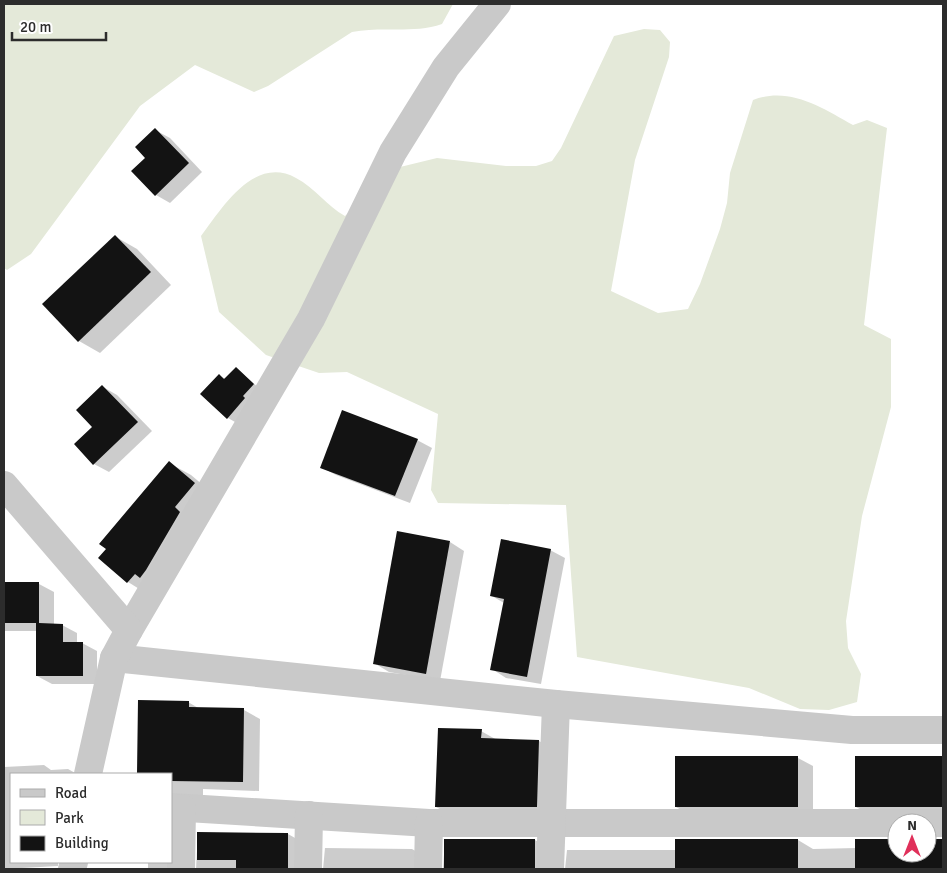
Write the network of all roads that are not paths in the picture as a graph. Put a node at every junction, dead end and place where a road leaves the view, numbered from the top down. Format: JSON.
{"nodes":[{"id":1,"x":498,"y":4,"type":"edge"},
{"id":2,"x":4,"y":486,"type":"edge"},
{"id":3,"x":129,"y":630,"type":"junction"},
{"id":4,"x":114,"y":658,"type":"junction"},
{"id":5,"x":556,"y":704,"type":"junction"},
{"id":6,"x":943,"y":730,"type":"edge"},
{"id":7,"x":88,"y":773,"type":"edge"},
{"id":8,"x":177,"y":808,"type":"edge"},
{"id":9,"x":309,"y":815,"type":"junction"},
{"id":10,"x":429,"y":823,"type":"junction"},
{"id":11,"x":551,"y":823,"type":"junction"},
{"id":12,"x":943,"y":823,"type":"edge"},
{"id":13,"x":181,"y":869,"type":"edge"},
{"id":14,"x":308,"y":869,"type":"edge"},
{"id":15,"x":428,"y":869,"type":"edge"},
{"id":16,"x":550,"y":869,"type":"edge"}],
"edges":[{"from":1,"to":3,"type":"street"},
{"from":2,"to":3,"type":"street"},
{"from":3,"to":4,"type":"street"},
{"from":4,"to":5,"type":"street"},
{"from":4,"to":7,"type":"street"},
{"from":5,"to":6,"type":"street"},
{"from":5,"to":11,"type":"street"},
{"from":8,"to":9,"type":"street"},
{"from":8,"to":13,"type":"street"},
{"from":9,"to":10,"type":"street"},
{"from":9,"to":14,"type":"street"},
{"from":10,"to":11,"type":"street"},
{"from":10,"to":15,"type":"street"},
{"from":11,"to":12,"type":"street"},
{"from":11,"to":16,"type":"street"}]}
